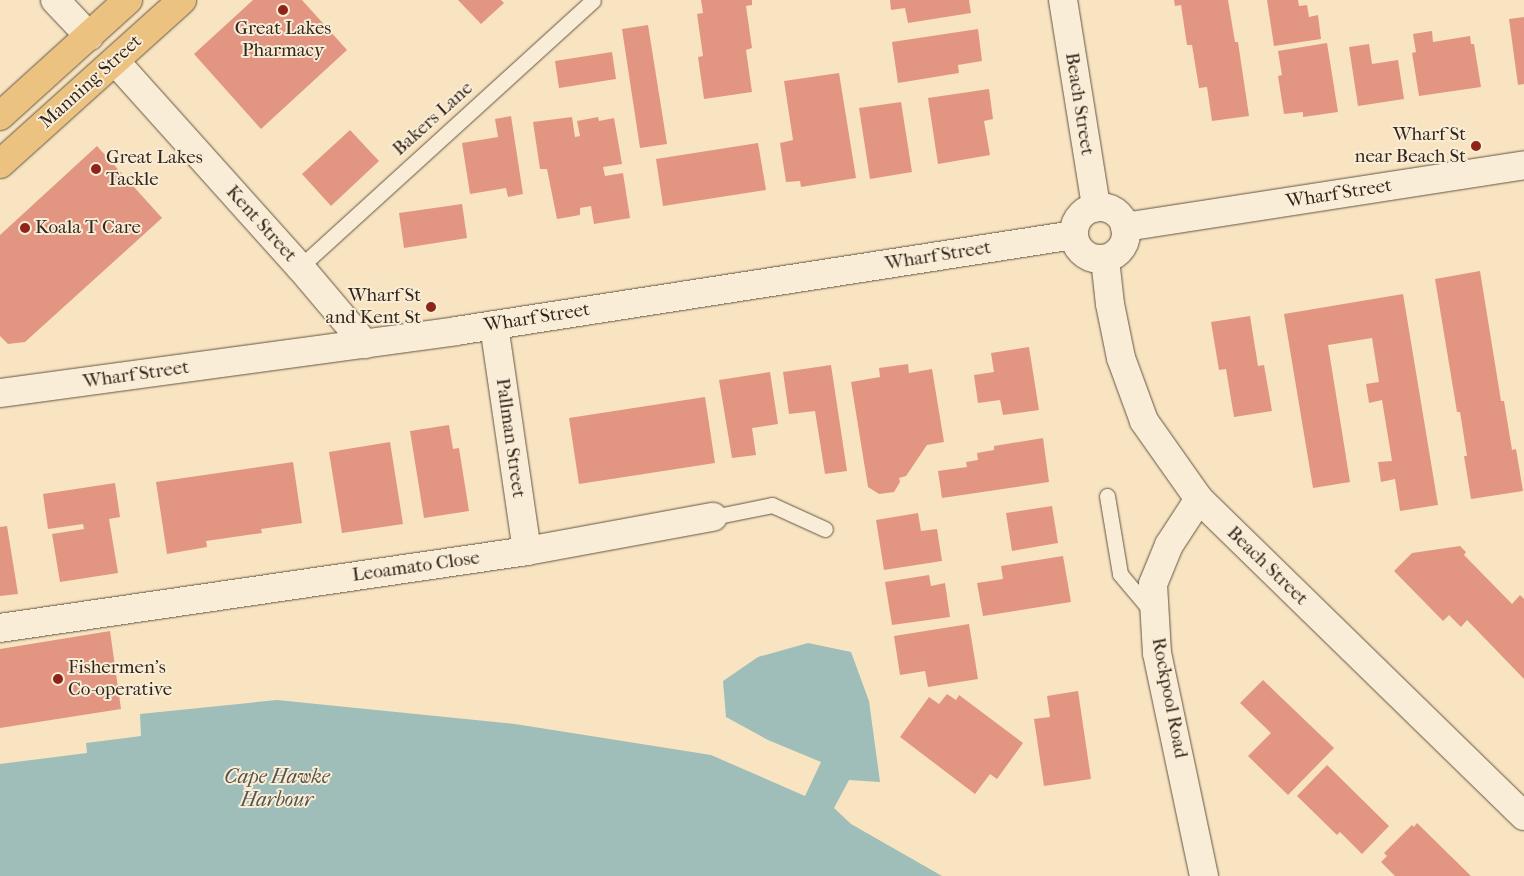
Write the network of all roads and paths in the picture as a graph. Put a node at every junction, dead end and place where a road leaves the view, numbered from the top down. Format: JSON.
{"nodes":[{"id":1,"x":56,"y":0,"type":"edge"},
{"id":2,"x":128,"y":0,"type":"edge"},
{"id":3,"x":182,"y":0,"type":"edge"},
{"id":4,"x":593,"y":0,"type":"edge"},
{"id":5,"x":1063,"y":0,"type":"edge"},
{"id":6,"x":89,"y":36,"type":"junction"},
{"id":7,"x":115,"y":61,"type":"junction"},
{"id":8,"x":0,"y":116,"type":"edge"},
{"id":9,"x":0,"y":164,"type":"edge"},
{"id":10,"x":1524,"y":165,"type":"edge"},
{"id":11,"x":1096,"y":208,"type":"junction"},
{"id":12,"x":1125,"y":227,"type":"junction"},
{"id":13,"x":1074,"y":235,"type":"junction"},
{"id":14,"x":1105,"y":259,"type":"junction"},
{"id":15,"x":300,"y":267,"type":"junction"},
{"id":16,"x":494,"y":325,"type":"junction"},
{"id":17,"x":365,"y":344,"type":"junction"},
{"id":18,"x":0,"y":393,"type":"edge"},
{"id":19,"x":1107,"y":496,"type":"dead end"},
{"id":20,"x":1199,"y":499,"type":"junction"},
{"id":21,"x":713,"y":517,"type":"joint"},
{"id":22,"x":825,"y":529,"type":"dead end"},
{"id":23,"x":527,"y":551,"type":"junction"},
{"id":24,"x":1155,"y":615,"type":"junction"},
{"id":25,"x":0,"y":628,"type":"edge"},
{"id":26,"x":1524,"y":816,"type":"edge"},
{"id":27,"x":1204,"y":876,"type":"edge"}],
"edges":[{"from":1,"to":6,"type":"street"},
{"from":2,"to":6,"type":"main road","name":"Manning Street"},
{"from":3,"to":7,"type":"main road","name":"Manning Street"},
{"from":4,"to":15,"type":"lane","name":"Bakers Lane"},
{"from":5,"to":11,"type":"street","name":"Beach Street"},
{"from":6,"to":8,"type":"main road","name":"Manning Street"},
{"from":7,"to":9,"type":"main road","name":"Manning Street"},
{"from":7,"to":15,"type":"street","name":"Kent Street"},
{"from":10,"to":12,"type":"street","name":"Wharf Street"},
{"from":11,"to":12,"type":"street"},
{"from":11,"to":13,"type":"street"},
{"from":12,"to":14,"type":"street"},
{"from":13,"to":14,"type":"street"},
{"from":13,"to":16,"type":"street","name":"Wharf Street"},
{"from":14,"to":20,"type":"street","name":"Beach Street"},
{"from":15,"to":17,"type":"street","name":"Kent Street"},
{"from":16,"to":17,"type":"street","name":"Wharf Street"},
{"from":16,"to":23,"type":"street","name":"Pallman Street"},
{"from":17,"to":18,"type":"street","name":"Wharf Street"},
{"from":19,"to":24,"type":"lane"},
{"from":20,"to":24,"type":"street","name":"Rockpool Road"},
{"from":20,"to":26,"type":"street","name":"Beach Street"},
{"from":21,"to":22,"type":"lane","name":"Leoamato Close"},
{"from":21,"to":23,"type":"street","name":"Leoamato Close"},
{"from":23,"to":25,"type":"street","name":"Leoamato Close"},
{"from":24,"to":27,"type":"street","name":"Rockpool Road"}]}
